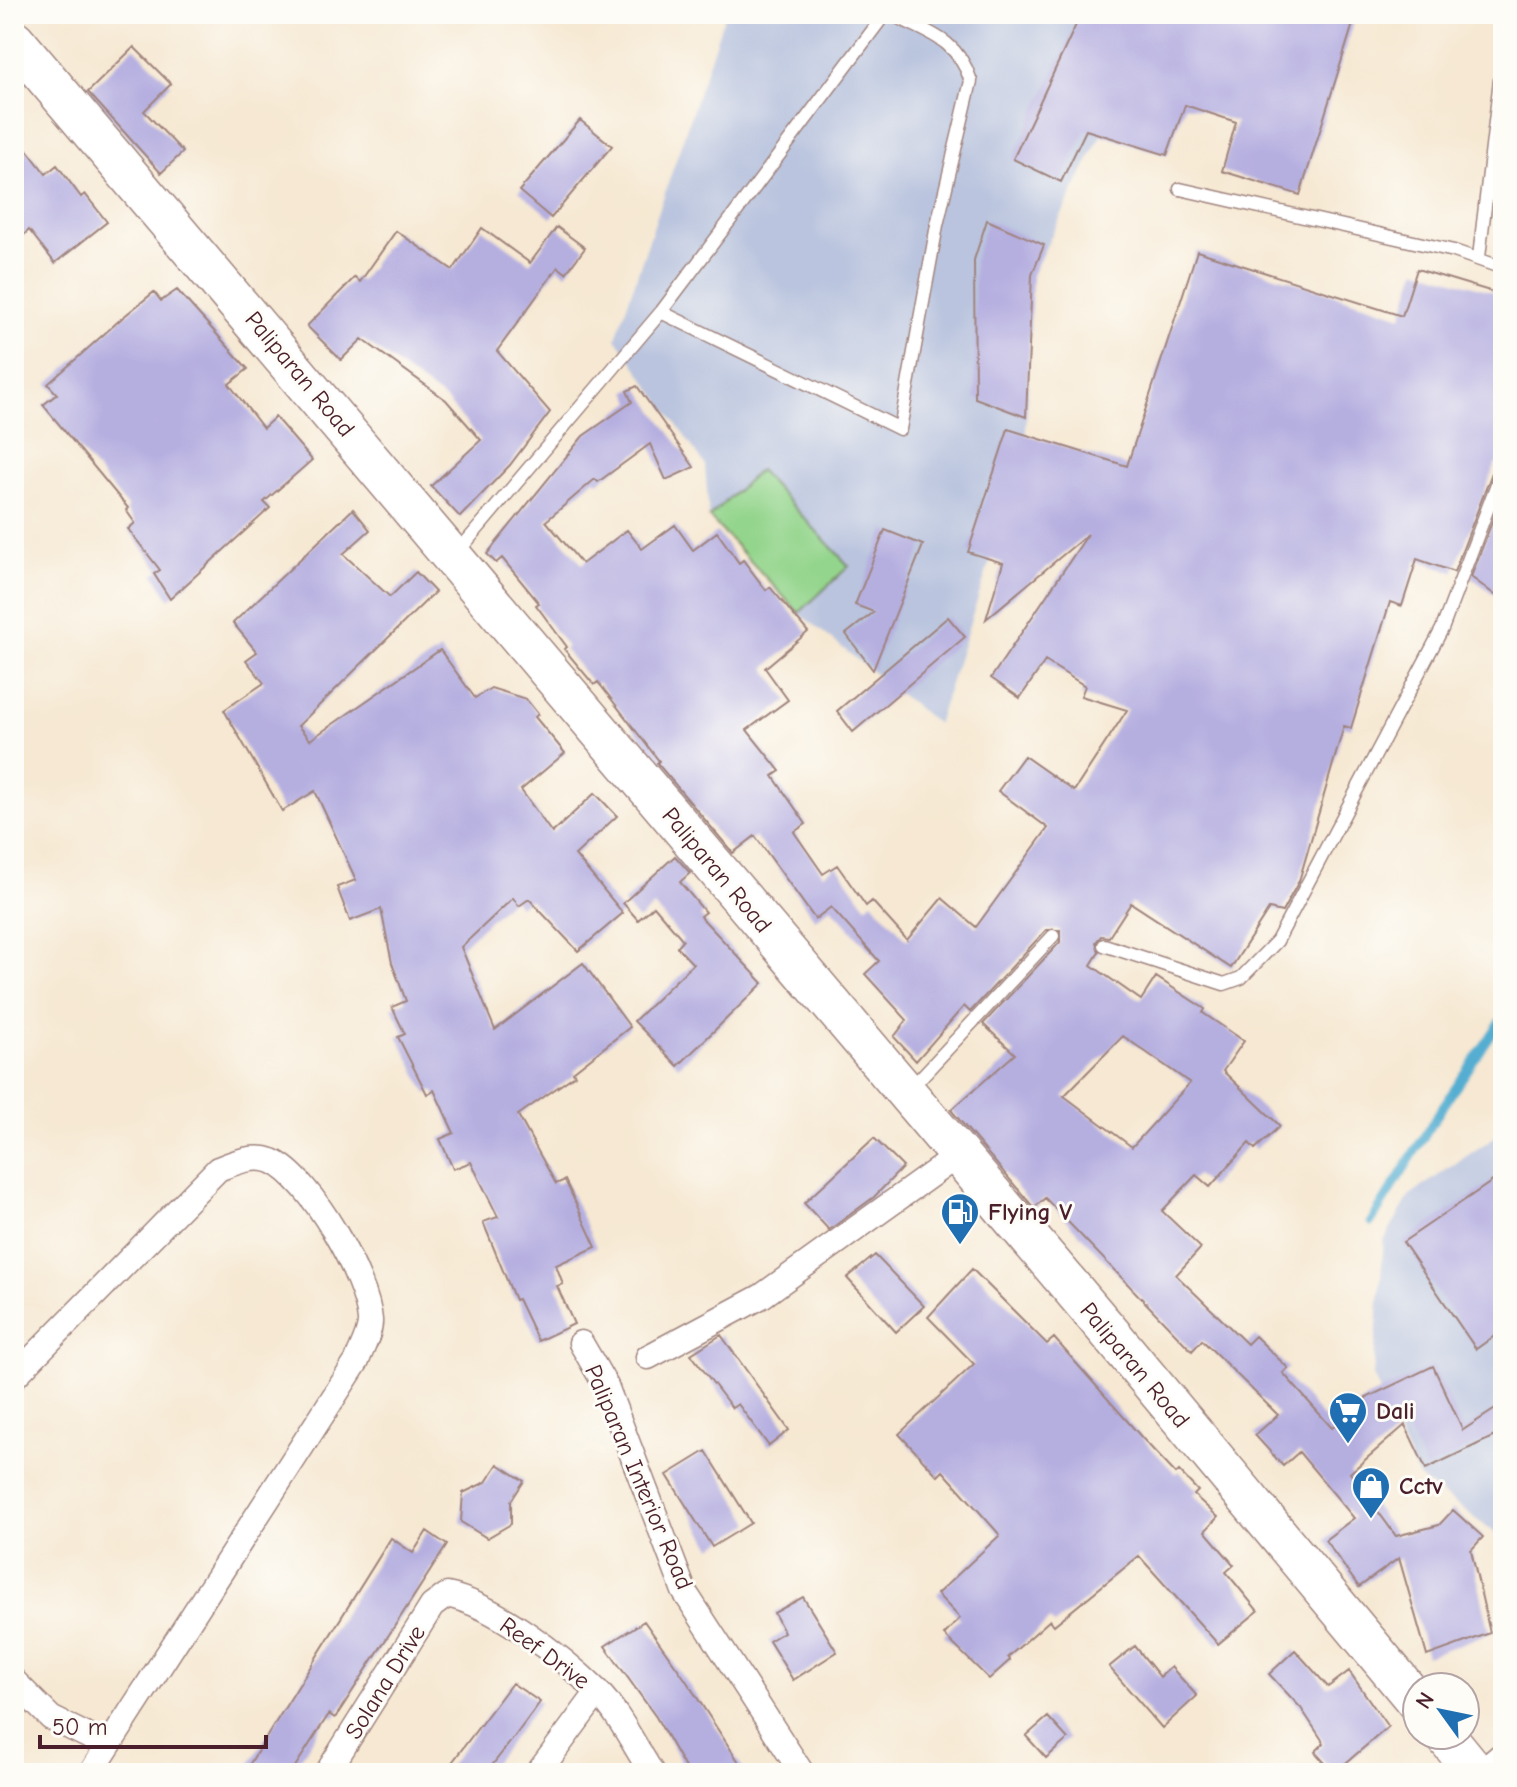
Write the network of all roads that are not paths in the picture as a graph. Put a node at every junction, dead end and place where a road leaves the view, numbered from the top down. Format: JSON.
{"nodes":[{"id":1,"x":888,"y":14,"type":"edge"},
{"id":2,"x":14,"y":40,"type":"edge"},
{"id":3,"x":1501,"y":71,"type":"edge"},
{"id":4,"x":1180,"y":189,"type":"dead end"},
{"id":5,"x":1479,"y":257,"type":"junction"},
{"id":6,"x":1503,"y":268,"type":"edge"},
{"id":7,"x":661,"y":312,"type":"junction"},
{"id":8,"x":1503,"y":468,"type":"edge"},
{"id":9,"x":454,"y":557,"type":"junction"},
{"id":10,"x":1053,"y":936,"type":"dead end"},
{"id":11,"x":1104,"y":945,"type":"dead end"},
{"id":12,"x":905,"y":1094,"type":"junction"},
{"id":13,"x":957,"y":1156,"type":"junction"},
{"id":14,"x":581,"y":1343,"type":"dead end"},
{"id":15,"x":648,"y":1357,"type":"dead end"},
{"id":16,"x":14,"y":1377,"type":"edge"},
{"id":17,"x":447,"y":1595,"type":"joint"},
{"id":18,"x":14,"y":1681,"type":"edge"},
{"id":19,"x":1401,"y":1683,"type":"edge"},
{"id":20,"x":598,"y":1692,"type":"junction"},
{"id":21,"x":108,"y":1746,"type":"junction"},
{"id":22,"x":1468,"y":1751,"type":"edge"},
{"id":23,"x":1485,"y":1763,"type":"edge"},
{"id":24,"x":91,"y":1773,"type":"edge"},
{"id":25,"x":327,"y":1773,"type":"edge"},
{"id":26,"x":538,"y":1773,"type":"edge"},
{"id":27,"x":652,"y":1773,"type":"edge"},
{"id":28,"x":802,"y":1773,"type":"edge"}],
"edges":[{"from":1,"to":7,"type":"lane"},
{"from":1,"to":7,"type":"lane"},
{"from":2,"to":9,"type":"main road","name":"Paliparan Road"},
{"from":3,"to":5,"type":"lane"},
{"from":4,"to":5,"type":"lane"},
{"from":5,"to":6,"type":"lane"},
{"from":7,"to":9,"type":"lane"},
{"from":8,"to":11,"type":"lane"},
{"from":9,"to":12,"type":"main road","name":"Paliparan Road"},
{"from":10,"to":12,"type":"lane"},
{"from":12,"to":13,"type":"main road","name":"Paliparan Road"},
{"from":13,"to":15,"type":"street"},
{"from":13,"to":19,"type":"main road","name":"Paliparan Road"},
{"from":14,"to":28,"type":"street","name":"Paliparan Interior Road"},
{"from":16,"to":21,"type":"street"},
{"from":17,"to":20,"type":"street","name":"Reef Drive"},
{"from":17,"to":25,"type":"street","name":"Solana Drive"},
{"from":18,"to":21,"type":"street"},
{"from":20,"to":26,"type":"street"},
{"from":20,"to":27,"type":"street","name":"Reef Drive"},
{"from":21,"to":24,"type":"street"},
{"from":22,"to":23,"type":"main road"}]}
